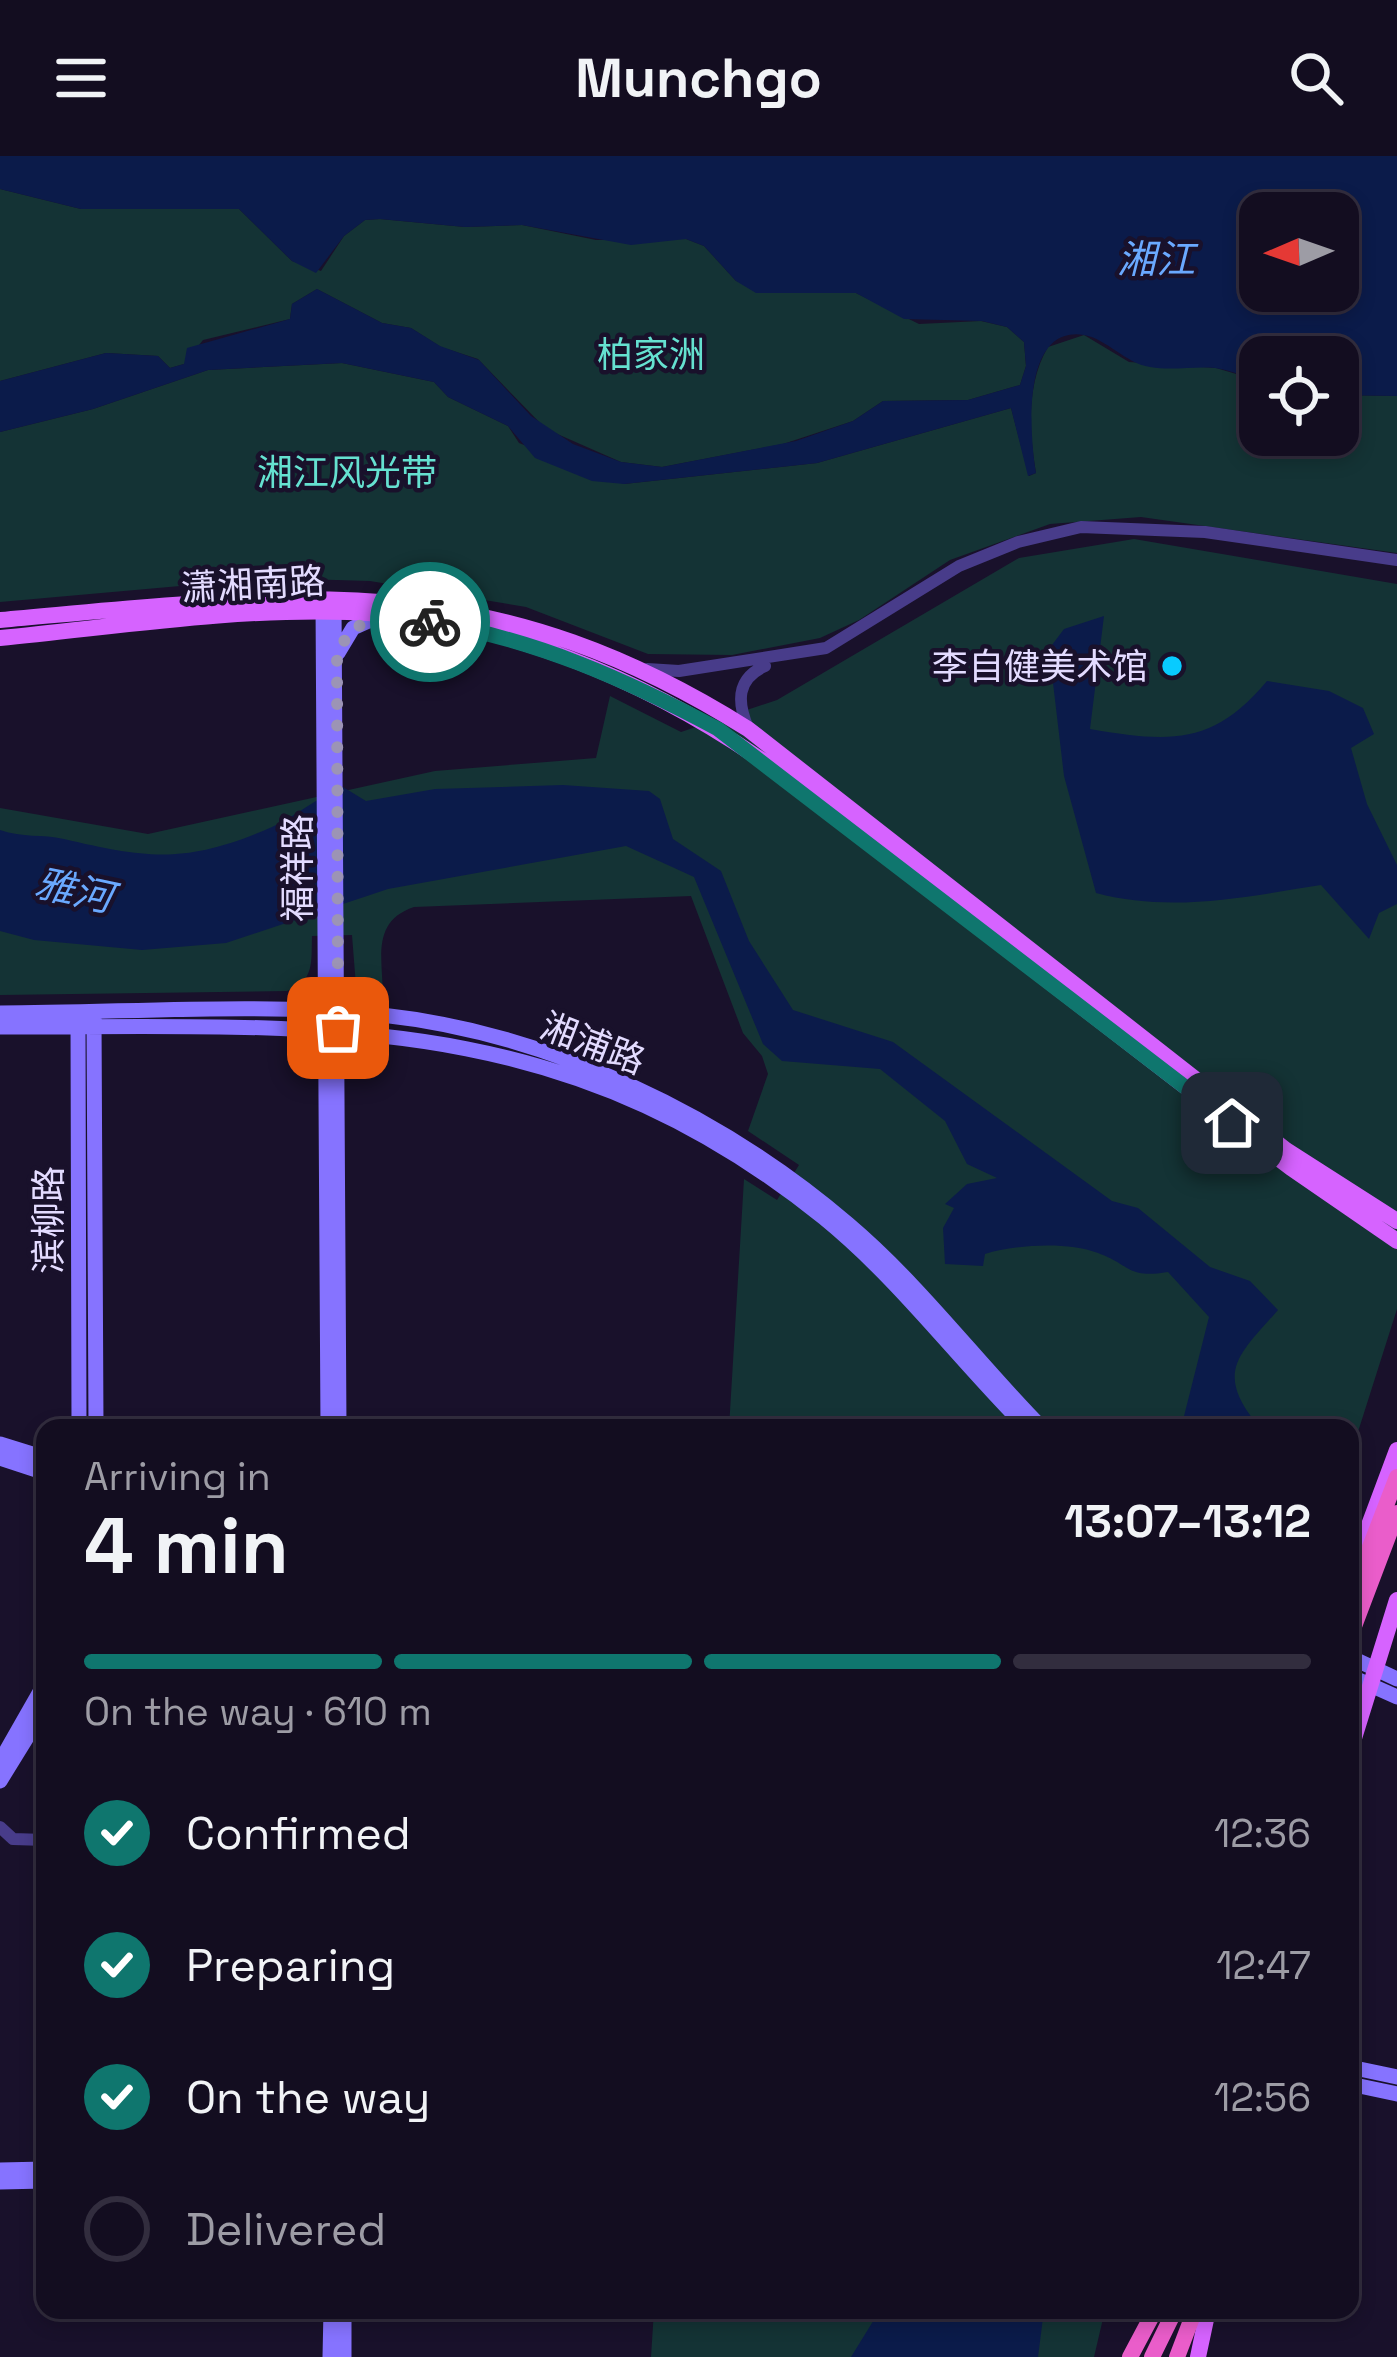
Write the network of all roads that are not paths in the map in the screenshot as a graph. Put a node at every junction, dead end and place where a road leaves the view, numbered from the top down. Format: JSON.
{"nodes":[{"id":1,"x":1397,"y":562,"type":"edge"},
{"id":2,"x":329,"y":604,"type":"junction"},
{"id":3,"x":286,"y":614,"type":"junction"},
{"id":4,"x":386,"y":616,"type":"junction"},
{"id":5,"x":0,"y":620,"type":"edge"},
{"id":6,"x":0,"y":638,"type":"edge"},
{"id":7,"x":324,"y":651,"type":"junction"},
{"id":8,"x":632,"y":666,"type":"junction"},
{"id":9,"x":336,"y":674,"type":"junction"},
{"id":10,"x":748,"y":729,"type":"junction"},
{"id":11,"x":332,"y":781,"type":"junction"},
{"id":12,"x":333,"y":967,"type":"junction"},
{"id":13,"x":0,"y":1013,"type":"edge"},
{"id":14,"x":383,"y":1015,"type":"junction"},
{"id":15,"x":285,"y":1019,"type":"junction"},
{"id":16,"x":86,"y":1020,"type":"junction"},
{"id":17,"x":332,"y":1020,"type":"junction"},
{"id":18,"x":142,"y":1026,"type":"junction"},
{"id":19,"x":0,"y":1027,"type":"edge"},
{"id":20,"x":34,"y":1027,"type":"junction"},
{"id":21,"x":373,"y":1032,"type":"junction"},
{"id":22,"x":331,"y":1064,"type":"junction"},
{"id":23,"x":86,"y":1067,"type":"junction"},
{"id":24,"x":1397,"y":1221,"type":"edge"},
{"id":25,"x":1397,"y":1240,"type":"edge"},
{"id":26,"x":77,"y":1419,"type":"edge"},
{"id":27,"x":96,"y":1419,"type":"edge"},
{"id":28,"x":328,"y":1419,"type":"edge"},
{"id":29,"x":340,"y":1419,"type":"edge"},
{"id":30,"x":1019,"y":1419,"type":"edge"},
{"id":31,"x":1034,"y":1419,"type":"edge"},
{"id":32,"x":0,"y":1444,"type":"edge"},
{"id":33,"x":1397,"y":1450,"type":"edge"},
{"id":34,"x":0,"y":1458,"type":"edge"},
{"id":35,"x":36,"y":1462,"type":"edge"},
{"id":36,"x":36,"y":1464,"type":"edge"},
{"id":37,"x":1397,"y":1477,"type":"edge"},
{"id":38,"x":1397,"y":1513,"type":"edge"},
{"id":39,"x":1359,"y":1552,"type":"edge"},
{"id":40,"x":1359,"y":1576,"type":"edge"},
{"id":41,"x":1397,"y":1600,"type":"edge"},
{"id":42,"x":1359,"y":1612,"type":"edge"},
{"id":43,"x":1359,"y":1666,"type":"edge"},
{"id":44,"x":1359,"y":1677,"type":"edge"},
{"id":45,"x":1372,"y":1678,"type":"junction"},
{"id":46,"x":1397,"y":1679,"type":"edge"},
{"id":47,"x":1397,"y":1697,"type":"edge"},
{"id":48,"x":36,"y":1699,"type":"edge"},
{"id":49,"x":1359,"y":1721,"type":"edge"},
{"id":50,"x":36,"y":1723,"type":"edge"},
{"id":51,"x":0,"y":1762,"type":"edge"},
{"id":52,"x":0,"y":1781,"type":"edge"},
{"id":53,"x":0,"y":1827,"type":"edge"},
{"id":54,"x":36,"y":1841,"type":"edge"},
{"id":55,"x":36,"y":1843,"type":"edge"},
{"id":56,"x":0,"y":1845,"type":"edge"},
{"id":57,"x":1359,"y":2069,"type":"edge"},
{"id":58,"x":1397,"y":2077,"type":"edge"},
{"id":59,"x":1359,"y":2086,"type":"edge"},
{"id":60,"x":1397,"y":2093,"type":"edge"},
{"id":61,"x":36,"y":2169,"type":"edge"},
{"id":62,"x":0,"y":2170,"type":"edge"},
{"id":63,"x":36,"y":2181,"type":"edge"},
{"id":64,"x":0,"y":2182,"type":"edge"},
{"id":65,"x":331,"y":2319,"type":"edge"},
{"id":66,"x":344,"y":2319,"type":"edge"},
{"id":67,"x":1150,"y":2319,"type":"edge"},
{"id":68,"x":1152,"y":2319,"type":"edge"},
{"id":69,"x":1155,"y":2319,"type":"edge"},
{"id":70,"x":1187,"y":2319,"type":"edge"},
{"id":71,"x":1191,"y":2319,"type":"edge"},
{"id":72,"x":1192,"y":2319,"type":"edge"},
{"id":73,"x":1194,"y":2319,"type":"edge"},
{"id":74,"x":330,"y":2357,"type":"edge"},
{"id":75,"x":344,"y":2357,"type":"edge"},
{"id":76,"x":1130,"y":2357,"type":"edge"},
{"id":77,"x":1140,"y":2357,"type":"edge"},
{"id":78,"x":1154,"y":2357,"type":"edge"},
{"id":79,"x":1177,"y":2357,"type":"edge"},
{"id":80,"x":1186,"y":2357,"type":"edge"},
{"id":81,"x":1198,"y":2357,"type":"edge"}],
"edges":[{"from":1,"to":8,"type":"street"},
{"from":1,"to":10,"type":"street"},
{"from":2,"to":3,"type":"main road","name":"潇湘南路"},
{"from":2,"to":4,"type":"main road","name":"潇湘南路"},
{"from":2,"to":5,"type":"main road","name":"潇湘南路"},
{"from":2,"to":7,"type":"main road","name":"福祥路"},
{"from":2,"to":8,"type":"main road","name":"潇湘南路"},
{"from":2,"to":9,"type":"main road","name":"福祥路"},
{"from":3,"to":6,"type":"main road","name":"潇湘南路"},
{"from":3,"to":7,"type":"main road"},
{"from":4,"to":9,"type":"main road"},
{"from":4,"to":25,"type":"main road","name":"潇湘南路"},
{"from":7,"to":11,"type":"main road","name":"福祥路"},
{"from":8,"to":10,"type":"main road","name":"潇湘南路"},
{"from":9,"to":11,"type":"main road","name":"福祥路"},
{"from":10,"to":24,"type":"main road","name":"潇湘南路"},
{"from":11,"to":12,"type":"main road","name":"福祥路"},
{"from":12,"to":14,"type":"main road"},
{"from":12,"to":15,"type":"main road"},
{"from":12,"to":17,"type":"main road","name":"福祥路"},
{"from":13,"to":16,"type":"main road","name":"湘浦路"},
{"from":14,"to":17,"type":"main road","name":"湘浦路"},
{"from":14,"to":31,"type":"main road","name":"湘浦路"},
{"from":15,"to":16,"type":"main road","name":"湘浦路"},
{"from":15,"to":17,"type":"main road","name":"湘浦路"},
{"from":15,"to":18,"type":"main road","name":"湘浦路"},
{"from":15,"to":22,"type":"main road"},
{"from":16,"to":18,"type":"main road","name":"湘浦路"},
{"from":16,"to":20,"type":"main road","name":"湘浦路"},
{"from":16,"to":23,"type":"main road","name":"滨柳路"},
{"from":17,"to":21,"type":"main road","name":"湘浦路"},
{"from":17,"to":22,"type":"main road","name":"福祥路"},
{"from":18,"to":23,"type":"main road"},
{"from":19,"to":20,"type":"main road","name":"湘浦路"},
{"from":20,"to":23,"type":"main road"},
{"from":21,"to":22,"type":"main road"},
{"from":21,"to":30,"type":"main road","name":"湘浦路"},
{"from":22,"to":28,"type":"main road","name":"福祥路"},
{"from":22,"to":29,"type":"main road","name":"福祥路"},
{"from":23,"to":26,"type":"main road","name":"滨柳路"},
{"from":23,"to":27,"type":"main road","name":"滨柳路"},
{"from":32,"to":35,"type":"main road"},
{"from":33,"to":39,"type":"main road"},
{"from":34,"to":36,"type":"main road"},
{"from":37,"to":40,"type":"highway"},
{"from":38,"to":42,"type":"highway"},
{"from":41,"to":45,"type":"main road"},
{"from":43,"to":45,"type":"main road"},
{"from":44,"to":45,"type":"main road"},
{"from":45,"to":46,"type":"main road"},
{"from":45,"to":47,"type":"main road"},
{"from":45,"to":49,"type":"main road"},
{"from":48,"to":51,"type":"main road"},
{"from":50,"to":52,"type":"main road"},
{"from":53,"to":54,"type":"street"},
{"from":55,"to":56,"type":"street"},
{"from":57,"to":58,"type":"main road"},
{"from":59,"to":60,"type":"main road"},
{"from":61,"to":62,"type":"main road"},
{"from":63,"to":64,"type":"main road"},
{"from":65,"to":74,"type":"main road"},
{"from":66,"to":75,"type":"main road"},
{"from":67,"to":76,"type":"highway","bridge":true},
{"from":68,"to":77,"type":"highway","bridge":true},
{"from":69,"to":78,"type":"main road"},
{"from":70,"to":78,"type":"highway","bridge":true},
{"from":71,"to":79,"type":"highway"},
{"from":72,"to":80,"type":"highway"},
{"from":73,"to":81,"type":"main road"}]}
